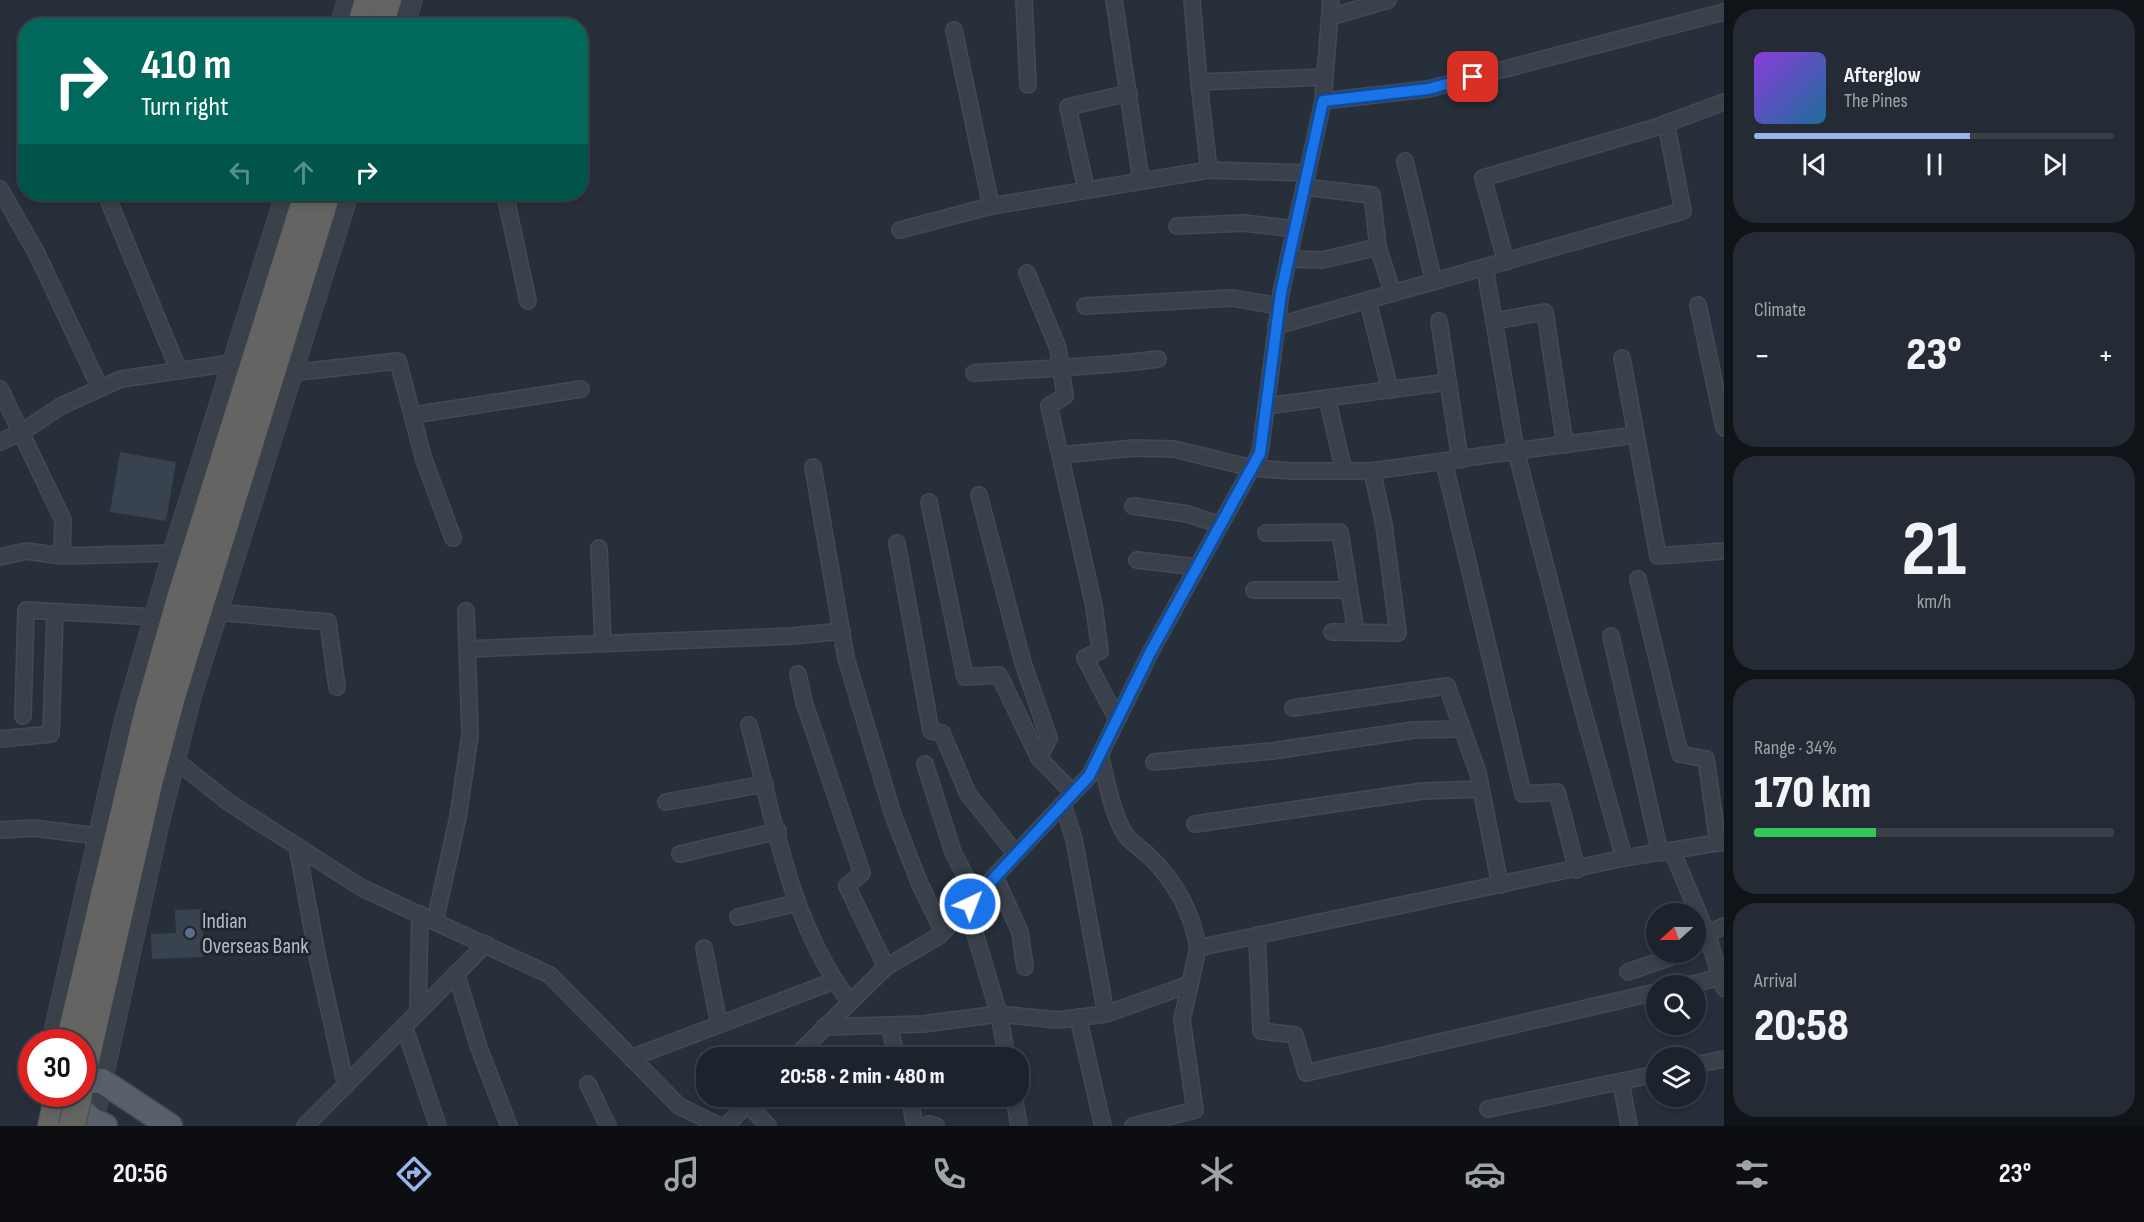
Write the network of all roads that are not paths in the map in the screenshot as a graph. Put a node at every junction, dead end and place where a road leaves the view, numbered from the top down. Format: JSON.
{"nodes":[{"id":1,"x":348,"y":0,"type":"edge"},
{"id":2,"x":412,"y":0,"type":"edge"},
{"id":3,"x":1024,"y":0,"type":"edge"},
{"id":4,"x":1114,"y":0,"type":"edge"},
{"id":5,"x":1192,"y":0,"type":"edge"},
{"id":6,"x":1331,"y":0,"type":"edge"},
{"id":7,"x":1388,"y":0,"type":"edge"},
{"id":8,"x":1724,"y":12,"type":"edge"},
{"id":9,"x":390,"y":16,"type":"edge"},
{"id":10,"x":1330,"y":17,"type":"junction"},
{"id":11,"x":342,"y":18,"type":"edge"},
{"id":12,"x":954,"y":30,"type":"dead end"},
{"id":13,"x":1324,"y":77,"type":"junction"},
{"id":14,"x":1199,"y":82,"type":"junction"},
{"id":15,"x":1028,"y":85,"type":"dead end"},
{"id":16,"x":1129,"y":93,"type":"junction"},
{"id":17,"x":1323,"y":101,"type":"junction"},
{"id":18,"x":1724,"y":102,"type":"edge"},
{"id":19,"x":1666,"y":123,"type":"junction"},
{"id":20,"x":1405,"y":161,"type":"dead end"},
{"id":21,"x":1209,"y":170,"type":"junction"},
{"id":22,"x":1141,"y":180,"type":"junction"},
{"id":23,"x":1306,"y":180,"type":"junction"},
{"id":24,"x":0,"y":189,"type":"edge"},
{"id":25,"x":1086,"y":189,"type":"junction"},
{"id":26,"x":109,"y":201,"type":"edge"},
{"id":27,"x":284,"y":201,"type":"edge"},
{"id":28,"x":305,"y":201,"type":"edge"},
{"id":29,"x":325,"y":201,"type":"edge"},
{"id":30,"x":346,"y":201,"type":"edge"},
{"id":31,"x":507,"y":201,"type":"edge"},
{"id":32,"x":991,"y":206,"type":"junction"},
{"id":33,"x":1177,"y":226,"type":"dead end"},
{"id":34,"x":1295,"y":229,"type":"junction"},
{"id":35,"x":900,"y":230,"type":"dead end"},
{"id":36,"x":1378,"y":247,"type":"junction"},
{"id":37,"x":1288,"y":259,"type":"junction"},
{"id":38,"x":1506,"y":262,"type":"junction"},
{"id":39,"x":1485,"y":268,"type":"junction"},
{"id":40,"x":1027,"y":273,"type":"dead end"},
{"id":41,"x":1434,"y":282,"type":"junction"},
{"id":42,"x":1393,"y":294,"type":"junction"},
{"id":43,"x":528,"y":301,"type":"dead end"},
{"id":44,"x":1368,"y":301,"type":"junction"},
{"id":45,"x":1698,"y":305,"type":"dead end"},
{"id":46,"x":1085,"y":306,"type":"dead end"},
{"id":47,"x":1279,"y":306,"type":"junction"},
{"id":48,"x":1439,"y":321,"type":"dead end"},
{"id":49,"x":1494,"y":321,"type":"junction"},
{"id":50,"x":1276,"y":326,"type":"junction"},
{"id":51,"x":1623,"y":358,"type":"dead end"},
{"id":52,"x":1158,"y":359,"type":"dead end"},
{"id":53,"x":232,"y":363,"type":"junction"},
{"id":54,"x":1061,"y":366,"type":"junction"},
{"id":55,"x":179,"y":371,"type":"junction"},
{"id":56,"x":290,"y":373,"type":"junction"},
{"id":57,"x":974,"y":374,"type":"dead end"},
{"id":58,"x":1448,"y":382,"type":"junction"},
{"id":59,"x":100,"y":388,"type":"junction"},
{"id":60,"x":0,"y":389,"type":"edge"},
{"id":61,"x":581,"y":389,"type":"dead end"},
{"id":62,"x":1390,"y":390,"type":"junction"},
{"id":63,"x":1327,"y":398,"type":"junction"},
{"id":64,"x":1266,"y":406,"type":"junction"},
{"id":65,"x":412,"y":415,"type":"junction"},
{"id":66,"x":1724,"y":428,"type":"edge"},
{"id":67,"x":22,"y":432,"type":"junction"},
{"id":68,"x":1635,"y":435,"type":"junction"},
{"id":69,"x":0,"y":442,"type":"edge"},
{"id":70,"x":1565,"y":445,"type":"junction"},
{"id":71,"x":1516,"y":451,"type":"junction"},
{"id":72,"x":1060,"y":455,"type":"junction"},
{"id":73,"x":1460,"y":460,"type":"junction"},
{"id":74,"x":1444,"y":462,"type":"junction"},
{"id":75,"x":813,"y":467,"type":"dead end"},
{"id":76,"x":1252,"y":468,"type":"junction"},
{"id":77,"x":1344,"y":471,"type":"junction"},
{"id":78,"x":1372,"y":471,"type":"junction"},
{"id":79,"x":979,"y":495,"type":"dead end"},
{"id":80,"x":929,"y":502,"type":"dead end"},
{"id":81,"x":1133,"y":506,"type":"dead end"},
{"id":82,"x":1220,"y":525,"type":"junction"},
{"id":83,"x":1266,"y":533,"type":"dead end"},
{"id":84,"x":453,"y":538,"type":"dead end"},
{"id":85,"x":897,"y":543,"type":"dead end"},
{"id":86,"x":599,"y":548,"type":"dead end"},
{"id":87,"x":1724,"y":551,"type":"edge"},
{"id":88,"x":173,"y":553,"type":"junction"},
{"id":89,"x":0,"y":556,"type":"edge"},
{"id":90,"x":62,"y":556,"type":"junction"},
{"id":91,"x":1137,"y":560,"type":"dead end"},
{"id":92,"x":1197,"y":567,"type":"junction"},
{"id":93,"x":1638,"y":579,"type":"dead end"},
{"id":94,"x":1254,"y":590,"type":"dead end"},
{"id":95,"x":1349,"y":590,"type":"junction"},
{"id":96,"x":466,"y":611,"type":"dead end"},
{"id":97,"x":216,"y":612,"type":"junction"},
{"id":98,"x":55,"y":613,"type":"junction"},
{"id":99,"x":154,"y":617,"type":"junction"},
{"id":100,"x":842,"y":631,"type":"junction"},
{"id":101,"x":1332,"y":632,"type":"dead end"},
{"id":102,"x":1356,"y":632,"type":"junction"},
{"id":103,"x":1611,"y":636,"type":"dead end"},
{"id":104,"x":603,"y":644,"type":"junction"},
{"id":105,"x":467,"y":649,"type":"junction"},
{"id":106,"x":798,"y":674,"type":"dead end"},
{"id":107,"x":337,"y":687,"type":"dead end"},
{"id":108,"x":1293,"y":708,"type":"dead end"},
{"id":109,"x":23,"y":716,"type":"dead end"},
{"id":110,"x":1117,"y":719,"type":"junction"},
{"id":111,"x":749,"y":724,"type":"dead end"},
{"id":112,"x":1462,"y":729,"type":"junction"},
{"id":113,"x":0,"y":740,"type":"edge"},
{"id":114,"x":1100,"y":755,"type":"junction"},
{"id":115,"x":1039,"y":758,"type":"junction"},
{"id":116,"x":174,"y":759,"type":"junction"},
{"id":117,"x":1154,"y":762,"type":"dead end"},
{"id":118,"x":925,"y":764,"type":"dead end"},
{"id":119,"x":765,"y":784,"type":"junction"},
{"id":120,"x":1481,"y":789,"type":"junction"},
{"id":121,"x":1068,"y":799,"type":"junction"},
{"id":122,"x":666,"y":802,"type":"dead end"},
{"id":123,"x":1195,"y":824,"type":"dead end"},
{"id":124,"x":0,"y":830,"type":"edge"},
{"id":125,"x":778,"y":831,"type":"junction"},
{"id":126,"x":98,"y":836,"type":"junction"},
{"id":127,"x":1721,"y":843,"type":"edge"},
{"id":128,"x":297,"y":846,"type":"junction"},
{"id":129,"x":1666,"y":852,"type":"junction"},
{"id":130,"x":680,"y":854,"type":"dead end"},
{"id":131,"x":1016,"y":854,"type":"junction"},
{"id":132,"x":1624,"y":858,"type":"junction"},
{"id":133,"x":1578,"y":870,"type":"junction"},
{"id":134,"x":995,"y":877,"type":"junction"},
{"id":135,"x":1500,"y":885,"type":"junction"},
{"id":136,"x":973,"y":900,"type":"junction"},
{"id":137,"x":797,"y":903,"type":"junction"},
{"id":138,"x":420,"y":914,"type":"junction"},
{"id":139,"x":738,"y":917,"type":"dead end"},
{"id":140,"x":435,"y":921,"type":"junction"},
{"id":141,"x":1724,"y":927,"type":"edge"},
{"id":142,"x":943,"y":932,"type":"junction"},
{"id":143,"x":1257,"y":935,"type":"junction"},
{"id":144,"x":1709,"y":939,"type":"junction"},
{"id":145,"x":1706,"y":941,"type":"edge"},
{"id":146,"x":486,"y":944,"type":"junction"},
{"id":147,"x":704,"y":948,"type":"dead end"},
{"id":148,"x":1198,"y":948,"type":"junction"},
{"id":149,"x":1654,"y":963,"type":"edge"},
{"id":150,"x":886,"y":967,"type":"junction"},
{"id":151,"x":1025,"y":967,"type":"dead end"},
{"id":152,"x":1628,"y":972,"type":"dead end"},
{"id":153,"x":456,"y":973,"type":"junction"},
{"id":154,"x":834,"y":981,"type":"junction"},
{"id":155,"x":1722,"y":982,"type":"edge"},
{"id":156,"x":1190,"y":984,"type":"junction"},
{"id":157,"x":1706,"y":984,"type":"edge"},
{"id":158,"x":1646,"y":994,"type":"edge"},
{"id":159,"x":850,"y":1002,"type":"junction"},
{"id":160,"x":418,"y":1011,"type":"junction"},
{"id":161,"x":999,"y":1014,"type":"junction"},
{"id":162,"x":1106,"y":1014,"type":"junction"},
{"id":163,"x":1078,"y":1017,"type":"junction"},
{"id":164,"x":719,"y":1024,"type":"junction"},
{"id":165,"x":889,"y":1025,"type":"junction"},
{"id":166,"x":404,"y":1026,"type":"junction"},
{"id":167,"x":824,"y":1028,"type":"junction"},
{"id":168,"x":72,"y":1029,"type":"edge"},
{"id":169,"x":73,"y":1029,"type":"edge"},
{"id":170,"x":74,"y":1029,"type":"edge"},
{"id":171,"x":805,"y":1047,"type":"edge"},
{"id":172,"x":894,"y":1047,"type":"edge"},
{"id":173,"x":1005,"y":1047,"type":"edge"},
{"id":174,"x":96,"y":1054,"type":"edge"},
{"id":175,"x":631,"y":1058,"type":"junction"},
{"id":176,"x":1724,"y":1059,"type":"edge"},
{"id":177,"x":1706,"y":1063,"type":"edge"},
{"id":178,"x":1646,"y":1076,"type":"edge"},
{"id":179,"x":1621,"y":1082,"type":"junction"},
{"id":180,"x":96,"y":1084,"type":"edge"},
{"id":181,"x":588,"y":1084,"type":"dead end"},
{"id":182,"x":346,"y":1086,"type":"junction"},
{"id":183,"x":43,"y":1107,"type":"edge"},
{"id":184,"x":56,"y":1107,"type":"edge"},
{"id":185,"x":73,"y":1107,"type":"edge"},
{"id":186,"x":84,"y":1107,"type":"edge"},
{"id":187,"x":90,"y":1107,"type":"edge"},
{"id":188,"x":745,"y":1107,"type":"edge"},
{"id":189,"x":756,"y":1107,"type":"edge"},
{"id":190,"x":911,"y":1107,"type":"edge"},
{"id":191,"x":1016,"y":1107,"type":"edge"},
{"id":192,"x":1488,"y":1109,"type":"dead end"},
{"id":193,"x":90,"y":1124,"type":"edge"},
{"id":194,"x":39,"y":1126,"type":"edge"},
{"id":195,"x":51,"y":1126,"type":"edge"},
{"id":196,"x":170,"y":1126,"type":"edge"},
{"id":197,"x":305,"y":1126,"type":"edge"},
{"id":198,"x":438,"y":1126,"type":"edge"},
{"id":199,"x":509,"y":1126,"type":"edge"},
{"id":200,"x":608,"y":1126,"type":"edge"},
{"id":201,"x":720,"y":1126,"type":"edge"},
{"id":202,"x":726,"y":1126,"type":"edge"},
{"id":203,"x":768,"y":1126,"type":"edge"},
{"id":204,"x":915,"y":1126,"type":"edge"},
{"id":205,"x":924,"y":1126,"type":"edge"},
{"id":206,"x":936,"y":1126,"type":"edge"},
{"id":207,"x":1019,"y":1126,"type":"edge"},
{"id":208,"x":1102,"y":1126,"type":"edge"},
{"id":209,"x":1133,"y":1126,"type":"edge"},
{"id":210,"x":1629,"y":1126,"type":"edge"}],
"edges":[{"from":1,"to":11,"type":"street"},
{"from":2,"to":9,"type":"street"},
{"from":3,"to":15,"type":"street"},
{"from":4,"to":16,"type":"street"},
{"from":5,"to":14,"type":"street"},
{"from":6,"to":10,"type":"street"},
{"from":7,"to":10,"type":"street"},
{"from":8,"to":17,"type":"street"},
{"from":10,"to":13,"type":"street"},
{"from":12,"to":32,"type":"street"},
{"from":13,"to":14,"type":"street"},
{"from":13,"to":17,"type":"street"},
{"from":14,"to":21,"type":"street"},
{"from":16,"to":22,"type":"street"},
{"from":16,"to":25,"type":"street"},
{"from":17,"to":23,"type":"street"},
{"from":18,"to":19,"type":"street"},
{"from":19,"to":38,"type":"street"},
{"from":19,"to":38,"type":"street"},
{"from":20,"to":41,"type":"street"},
{"from":21,"to":22,"type":"street"},
{"from":21,"to":23,"type":"street"},
{"from":22,"to":25,"type":"street"},
{"from":23,"to":34,"type":"street"},
{"from":23,"to":36,"type":"street"},
{"from":24,"to":59,"type":"street"},
{"from":25,"to":32,"type":"street"},
{"from":26,"to":55,"type":"street"},
{"from":27,"to":53,"type":"street"},
{"from":28,"to":169,"type":"highway"},
{"from":29,"to":170,"type":"highway"},
{"from":30,"to":56,"type":"street"},
{"from":31,"to":43,"type":"street"},
{"from":32,"to":35,"type":"street"},
{"from":33,"to":34,"type":"street"},
{"from":34,"to":37,"type":"street"},
{"from":36,"to":37,"type":"street"},
{"from":36,"to":42,"type":"street"},
{"from":37,"to":47,"type":"street"},
{"from":38,"to":39,"type":"street"},
{"from":39,"to":41,"type":"street"},
{"from":39,"to":49,"type":"street"},
{"from":40,"to":54,"type":"street"},
{"from":41,"to":42,"type":"street"},
{"from":42,"to":44,"type":"street"},
{"from":44,"to":50,"type":"street"},
{"from":44,"to":62,"type":"street"},
{"from":45,"to":66,"type":"street"},
{"from":46,"to":47,"type":"street"},
{"from":47,"to":50,"type":"street"},
{"from":48,"to":58,"type":"street"},
{"from":49,"to":70,"type":"street"},
{"from":49,"to":71,"type":"street"},
{"from":50,"to":64,"type":"street"},
{"from":51,"to":68,"type":"street"},
{"from":52,"to":54,"type":"street"},
{"from":53,"to":55,"type":"street"},
{"from":53,"to":88,"type":"street"},
{"from":54,"to":57,"type":"street"},
{"from":54,"to":72,"type":"street"},
{"from":55,"to":59,"type":"street"},
{"from":56,"to":65,"type":"street"},
{"from":56,"to":97,"type":"street"},
{"from":58,"to":62,"type":"street"},
{"from":58,"to":73,"type":"street"},
{"from":59,"to":67,"type":"street"},
{"from":60,"to":67,"type":"street"},
{"from":61,"to":65,"type":"street"},
{"from":62,"to":63,"type":"street"},
{"from":63,"to":64,"type":"street"},
{"from":63,"to":77,"type":"street"},
{"from":64,"to":76,"type":"street"},
{"from":65,"to":84,"type":"street"},
{"from":67,"to":69,"type":"street"},
{"from":67,"to":90,"type":"street"},
{"from":68,"to":70,"type":"street"},
{"from":68,"to":87,"type":"street"},
{"from":70,"to":71,"type":"street"},
{"from":71,"to":73,"type":"street"},
{"from":71,"to":132,"type":"street"},
{"from":72,"to":76,"type":"street"},
{"from":72,"to":110,"type":"street"},
{"from":73,"to":74,"type":"street"},
{"from":74,"to":78,"type":"street"},
{"from":74,"to":133,"type":"street"},
{"from":75,"to":100,"type":"street"},
{"from":76,"to":77,"type":"street"},
{"from":76,"to":82,"type":"street"},
{"from":77,"to":78,"type":"street"},
{"from":78,"to":102,"type":"street"},
{"from":79,"to":115,"type":"street"},
{"from":80,"to":115,"type":"street"},
{"from":81,"to":82,"type":"street"},
{"from":82,"to":92,"type":"street"},
{"from":83,"to":95,"type":"street"},
{"from":85,"to":131,"type":"street"},
{"from":86,"to":104,"type":"street"},
{"from":88,"to":90,"type":"street"},
{"from":88,"to":99,"type":"street"},
{"from":89,"to":90,"type":"street"},
{"from":91,"to":92,"type":"street"},
{"from":92,"to":110,"type":"street"},
{"from":93,"to":127,"type":"street"},
{"from":94,"to":95,"type":"street"},
{"from":95,"to":102,"type":"street"},
{"from":96,"to":105,"type":"street"},
{"from":97,"to":107,"type":"street"},
{"from":97,"to":116,"type":"street"},
{"from":98,"to":99,"type":"street"},
{"from":98,"to":109,"type":"street"},
{"from":98,"to":113,"type":"street"},
{"from":99,"to":126,"type":"street"},
{"from":100,"to":104,"type":"street"},
{"from":100,"to":142,"type":"street"},
{"from":101,"to":102,"type":"street"},
{"from":103,"to":129,"type":"street"},
{"from":104,"to":105,"type":"street"},
{"from":105,"to":140,"type":"street"},
{"from":106,"to":150,"type":"street"},
{"from":108,"to":112,"type":"street"},
{"from":110,"to":114,"type":"street"},
{"from":111,"to":119,"type":"street"},
{"from":112,"to":117,"type":"street"},
{"from":112,"to":120,"type":"street"},
{"from":114,"to":121,"type":"street"},
{"from":114,"to":148,"type":"street"},
{"from":115,"to":121,"type":"street"},
{"from":116,"to":128,"type":"street"},
{"from":116,"to":174,"type":"street"},
{"from":118,"to":136,"type":"street"},
{"from":119,"to":122,"type":"street"},
{"from":119,"to":125,"type":"street"},
{"from":120,"to":123,"type":"street"},
{"from":120,"to":135,"type":"street"},
{"from":121,"to":131,"type":"street"},
{"from":121,"to":162,"type":"street"},
{"from":124,"to":126,"type":"street"},
{"from":125,"to":130,"type":"street"},
{"from":125,"to":137,"type":"street"},
{"from":126,"to":168,"type":"street"},
{"from":127,"to":129,"type":"street"},
{"from":128,"to":138,"type":"street"},
{"from":128,"to":182,"type":"street"},
{"from":129,"to":132,"type":"street"},
{"from":129,"to":144,"type":"street"},
{"from":131,"to":134,"type":"street"},
{"from":132,"to":133,"type":"street"},
{"from":133,"to":135,"type":"street"},
{"from":134,"to":136,"type":"street"},
{"from":134,"to":151,"type":"street"},
{"from":135,"to":143,"type":"street"},
{"from":136,"to":142,"type":"street"},
{"from":136,"to":161,"type":"street"},
{"from":137,"to":139,"type":"street"},
{"from":137,"to":154,"type":"street"},
{"from":138,"to":140,"type":"street"},
{"from":138,"to":160,"type":"street"},
{"from":140,"to":146,"type":"street"},
{"from":141,"to":144,"type":"street"},
{"from":142,"to":150,"type":"street"},
{"from":143,"to":148,"type":"street"},
{"from":143,"to":158,"type":"street"},
{"from":144,"to":145,"type":"street"},
{"from":144,"to":155,"type":"street"},
{"from":146,"to":153,"type":"street"},
{"from":146,"to":175,"type":"street"},
{"from":147,"to":164,"type":"street"},
{"from":148,"to":156,"type":"street"},
{"from":149,"to":152,"type":"street"},
{"from":150,"to":159,"type":"street"},
{"from":153,"to":160,"type":"street"},
{"from":153,"to":199,"type":"street"},
{"from":154,"to":159,"type":"street"},
{"from":154,"to":164,"type":"street"},
{"from":155,"to":157,"type":"street"},
{"from":156,"to":162,"type":"street"},
{"from":156,"to":209,"type":"street"},
{"from":159,"to":167,"type":"street"},
{"from":160,"to":166,"type":"street"},
{"from":161,"to":163,"type":"street"},
{"from":161,"to":165,"type":"street"},
{"from":161,"to":173,"type":"street"},
{"from":162,"to":163,"type":"street"},
{"from":163,"to":208,"type":"street"},
{"from":164,"to":175,"type":"street"},
{"from":165,"to":167,"type":"street"},
{"from":165,"to":172,"type":"street"},
{"from":166,"to":182,"type":"street"},
{"from":166,"to":198,"type":"street"},
{"from":167,"to":171,"type":"street"},
{"from":175,"to":201,"type":"street"},
{"from":176,"to":177,"type":"street"},
{"from":178,"to":179,"type":"street"},
{"from":179,"to":192,"type":"street"},
{"from":179,"to":210,"type":"street"},
{"from":180,"to":196,"type":"main road"},
{"from":181,"to":200,"type":"street"},
{"from":182,"to":197,"type":"street"},
{"from":183,"to":194,"type":"street"},
{"from":184,"to":195,"type":"highway"},
{"from":185,"to":193,"type":"main road"},
{"from":186,"to":193,"type":"highway","bridge":true},
{"from":187,"to":193,"type":"street"},
{"from":188,"to":202,"type":"street"},
{"from":189,"to":203,"type":"street"},
{"from":190,"to":204,"type":"street"},
{"from":191,"to":207,"type":"street"},
{"from":205,"to":206,"type":"street"}]}
